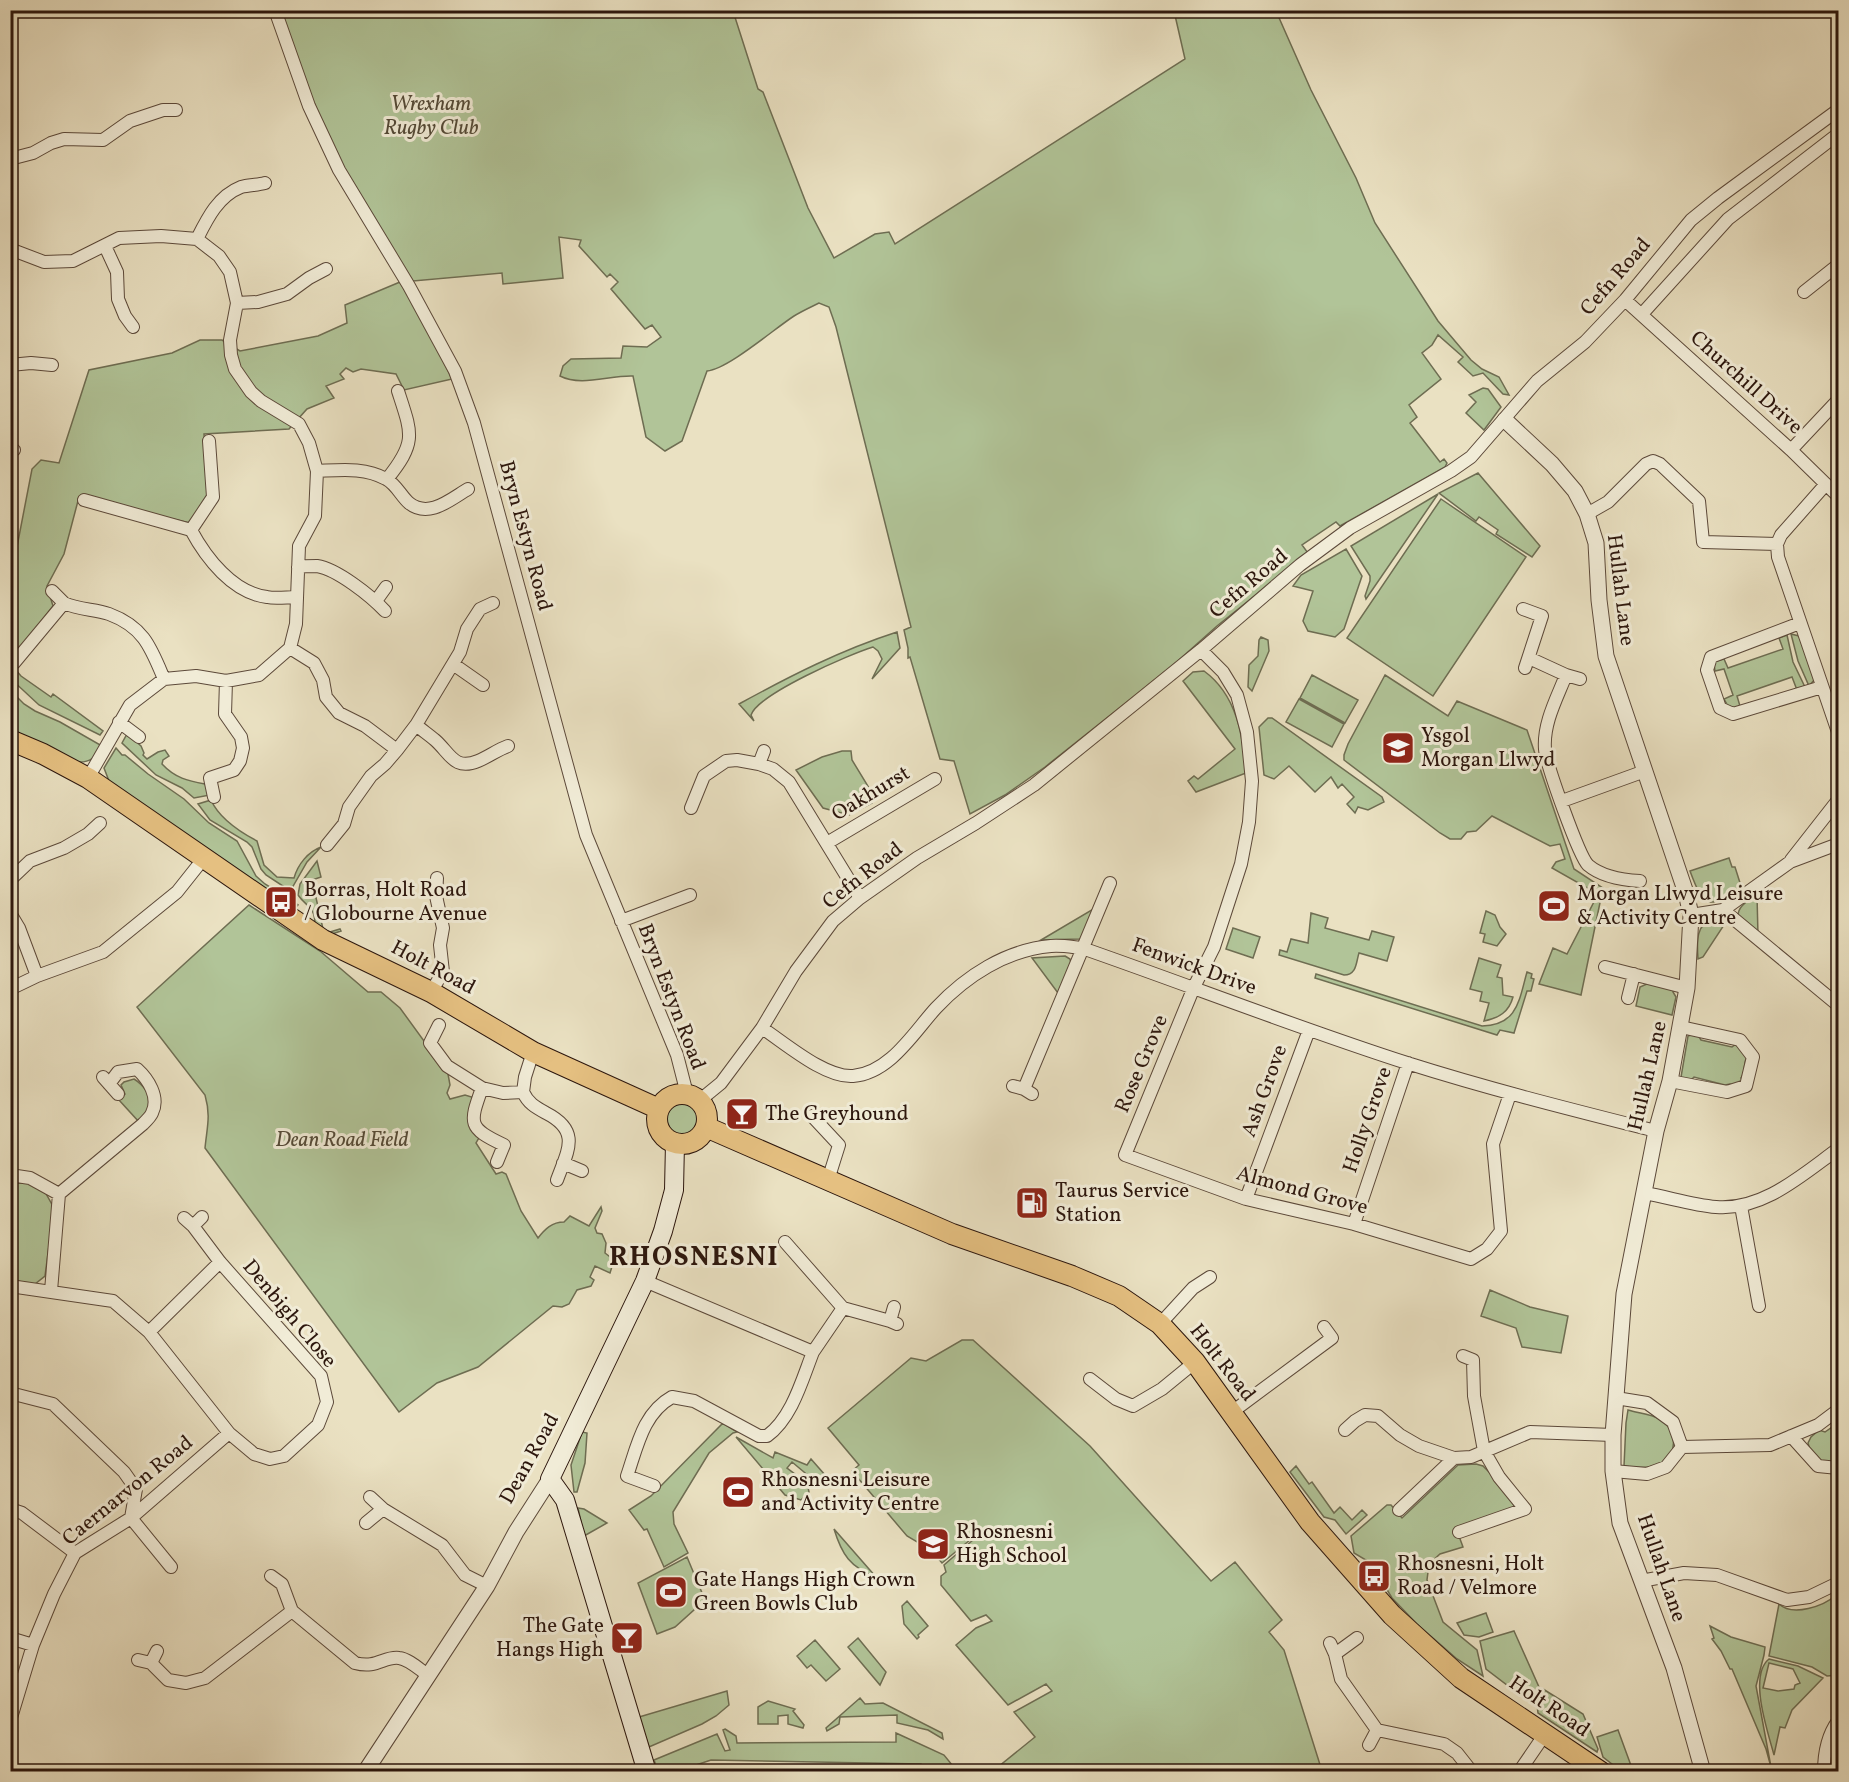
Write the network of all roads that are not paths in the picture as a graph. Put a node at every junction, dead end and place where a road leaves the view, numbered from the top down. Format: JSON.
{"nodes":[{"id":1,"x":274,"y":10,"type":"edge"},
{"id":2,"x":176,"y":110,"type":"dead end"},
{"id":3,"x":1839,"y":110,"type":"edge"},
{"id":4,"x":1839,"y":134,"type":"edge"},
{"id":5,"x":10,"y":159,"type":"edge"},
{"id":6,"x":265,"y":183,"type":"dead end"},
{"id":7,"x":197,"y":239,"type":"junction"},
{"id":8,"x":105,"y":246,"type":"junction"},
{"id":9,"x":10,"y":249,"type":"edge"},
{"id":10,"x":1839,"y":266,"type":"edge"},
{"id":11,"x":326,"y":269,"type":"dead end"},
{"id":12,"x":1804,"y":292,"type":"dead end"},
{"id":13,"x":1625,"y":300,"type":"junction"},
{"id":14,"x":237,"y":303,"type":"junction"},
{"id":15,"x":1642,"y":314,"type":"junction"},
{"id":16,"x":133,"y":327,"type":"dead end"},
{"id":17,"x":52,"y":364,"type":"dead end"},
{"id":18,"x":11,"y":368,"type":"edge"},
{"id":19,"x":398,"y":391,"type":"dead end"},
{"id":20,"x":1839,"y":400,"type":"edge"},
{"id":21,"x":1504,"y":420,"type":"junction"},
{"id":22,"x":209,"y":441,"type":"dead end"},
{"id":23,"x":1791,"y":450,"type":"junction"},
{"id":24,"x":317,"y":471,"type":"junction"},
{"id":25,"x":387,"y":479,"type":"junction"},
{"id":26,"x":1826,"y":484,"type":"junction"},
{"id":27,"x":468,"y":489,"type":"dead end"},
{"id":28,"x":1839,"y":496,"type":"edge"},
{"id":29,"x":84,"y":500,"type":"dead end"},
{"id":30,"x":1587,"y":514,"type":"junction"},
{"id":31,"x":191,"y":530,"type":"junction"},
{"id":32,"x":1777,"y":544,"type":"junction"},
{"id":33,"x":298,"y":567,"type":"junction"},
{"id":34,"x":386,"y":587,"type":"dead end"},
{"id":35,"x":52,"y":591,"type":"dead end"},
{"id":36,"x":296,"y":597,"type":"junction"},
{"id":37,"x":376,"y":601,"type":"junction"},
{"id":38,"x":64,"y":603,"type":"junction"},
{"id":39,"x":494,"y":603,"type":"dead end"},
{"id":40,"x":1523,"y":609,"type":"dead end"},
{"id":41,"x":385,"y":611,"type":"dead end"},
{"id":42,"x":1800,"y":623,"type":"junction"},
{"id":43,"x":290,"y":648,"type":"junction"},
{"id":44,"x":1201,"y":650,"type":"junction"},
{"id":45,"x":14,"y":663,"type":"dead end"},
{"id":46,"x":453,"y":664,"type":"junction"},
{"id":47,"x":1566,"y":675,"type":"junction"},
{"id":48,"x":164,"y":680,"type":"junction"},
{"id":49,"x":1580,"y":680,"type":"dead end"},
{"id":50,"x":226,"y":681,"type":"junction"},
{"id":51,"x":483,"y":685,"type":"dead end"},
{"id":52,"x":1822,"y":687,"type":"junction"},
{"id":53,"x":119,"y":722,"type":"junction"},
{"id":54,"x":416,"y":725,"type":"junction"},
{"id":55,"x":1839,"y":732,"type":"edge"},
{"id":56,"x":139,"y":737,"type":"dead end"},
{"id":57,"x":10,"y":740,"type":"edge"},
{"id":58,"x":508,"y":745,"type":"dead end"},
{"id":59,"x":397,"y":750,"type":"junction"},
{"id":60,"x":764,"y":752,"type":"dead end"},
{"id":61,"x":759,"y":764,"type":"junction"},
{"id":62,"x":1645,"y":771,"type":"junction"},
{"id":63,"x":88,"y":778,"type":"junction"},
{"id":64,"x":935,"y":778,"type":"dead end"},
{"id":65,"x":214,"y":797,"type":"dead end"},
{"id":66,"x":1839,"y":800,"type":"edge"},
{"id":67,"x":1562,"y":801,"type":"junction"},
{"id":68,"x":691,"y":808,"type":"dead end"},
{"id":69,"x":100,"y":823,"type":"dead end"},
{"id":70,"x":323,"y":826,"type":"dead end"},
{"id":71,"x":827,"y":843,"type":"junction"},
{"id":72,"x":1839,"y":844,"type":"edge"},
{"id":73,"x":204,"y":858,"type":"junction"},
{"id":74,"x":1790,"y":862,"type":"junction"},
{"id":75,"x":436,"y":878,"type":"dead end"},
{"id":76,"x":10,"y":880,"type":"edge"},
{"id":77,"x":1640,"y":881,"type":"dead end"},
{"id":78,"x":1110,"y":883,"type":"dead end"},
{"id":79,"x":690,"y":895,"type":"dead end"},
{"id":80,"x":860,"y":898,"type":"junction"},
{"id":81,"x":1723,"y":910,"type":"junction"},
{"id":82,"x":10,"y":913,"type":"edge"},
{"id":83,"x":1691,"y":915,"type":"junction"},
{"id":84,"x":621,"y":921,"type":"junction"},
{"id":85,"x":1082,"y":948,"type":"junction"},
{"id":86,"x":1605,"y":967,"type":"dead end"},
{"id":87,"x":1634,"y":974,"type":"junction"},
{"id":88,"x":37,"y":976,"type":"junction"},
{"id":89,"x":1194,"y":987,"type":"junction"},
{"id":90,"x":1687,"y":987,"type":"junction"},
{"id":91,"x":10,"y":988,"type":"edge"},
{"id":92,"x":431,"y":992,"type":"junction"},
{"id":93,"x":1628,"y":998,"type":"dead end"},
{"id":94,"x":1839,"y":1005,"type":"edge"},
{"id":95,"x":439,"y":1024,"type":"dead end"},
{"id":96,"x":1681,"y":1027,"type":"junction"},
{"id":97,"x":762,"y":1028,"type":"junction"},
{"id":98,"x":1309,"y":1030,"type":"junction"},
{"id":99,"x":533,"y":1052,"type":"junction"},
{"id":100,"x":1408,"y":1063,"type":"junction"},
{"id":101,"x":1670,"y":1081,"type":"junction"},
{"id":102,"x":482,"y":1088,"type":"junction"},
{"id":103,"x":1023,"y":1090,"type":"dead end"},
{"id":104,"x":522,"y":1092,"type":"junction"},
{"id":105,"x":118,"y":1094,"type":"dead end"},
{"id":106,"x":1510,"y":1094,"type":"junction"},
{"id":107,"x":693,"y":1097,"type":"junction"},
{"id":108,"x":659,"y":1109,"type":"junction"},
{"id":109,"x":812,"y":1116,"type":"dead end"},
{"id":110,"x":706,"y":1127,"type":"junction"},
{"id":111,"x":1656,"y":1131,"type":"junction"},
{"id":112,"x":675,"y":1143,"type":"junction"},
{"id":113,"x":1839,"y":1149,"type":"edge"},
{"id":114,"x":1125,"y":1155,"type":"joint"},
{"id":115,"x":497,"y":1162,"type":"dead end"},
{"id":116,"x":563,"y":1163,"type":"junction"},
{"id":117,"x":582,"y":1171,"type":"dead end"},
{"id":118,"x":10,"y":1175,"type":"edge"},
{"id":119,"x":557,"y":1180,"type":"dead end"},
{"id":120,"x":828,"y":1180,"type":"junction"},
{"id":121,"x":1644,"y":1193,"type":"junction"},
{"id":122,"x":59,"y":1194,"type":"junction"},
{"id":123,"x":1246,"y":1199,"type":"junction"},
{"id":124,"x":1742,"y":1206,"type":"junction"},
{"id":125,"x":193,"y":1220,"type":"dead end"},
{"id":126,"x":1354,"y":1224,"type":"junction"},
{"id":127,"x":785,"y":1242,"type":"dead end"},
{"id":128,"x":220,"y":1262,"type":"junction"},
{"id":129,"x":1210,"y":1277,"type":"dead end"},
{"id":130,"x":645,"y":1281,"type":"junction"},
{"id":131,"x":10,"y":1286,"type":"edge"},
{"id":132,"x":51,"y":1291,"type":"junction"},
{"id":133,"x":1759,"y":1306,"type":"dead end"},
{"id":134,"x":894,"y":1307,"type":"dead end"},
{"id":135,"x":843,"y":1308,"type":"junction"},
{"id":136,"x":1160,"y":1324,"type":"junction"},
{"id":137,"x":1324,"y":1327,"type":"dead end"},
{"id":138,"x":149,"y":1332,"type":"junction"},
{"id":139,"x":813,"y":1352,"type":"junction"},
{"id":140,"x":1472,"y":1357,"type":"dead end"},
{"id":141,"x":1195,"y":1362,"type":"junction"},
{"id":142,"x":1090,"y":1379,"type":"dead end"},
{"id":143,"x":10,"y":1393,"type":"edge"},
{"id":144,"x":1616,"y":1398,"type":"junction"},
{"id":145,"x":1839,"y":1410,"type":"edge"},
{"id":146,"x":1232,"y":1412,"type":"junction"},
{"id":147,"x":1345,"y":1430,"type":"dead end"},
{"id":148,"x":229,"y":1433,"type":"junction"},
{"id":149,"x":1613,"y":1435,"type":"junction"},
{"id":150,"x":1791,"y":1436,"type":"junction"},
{"id":151,"x":1682,"y":1447,"type":"junction"},
{"id":152,"x":1484,"y":1451,"type":"junction"},
{"id":153,"x":1454,"y":1458,"type":"junction"},
{"id":154,"x":1839,"y":1468,"type":"edge"},
{"id":155,"x":1613,"y":1471,"type":"junction"},
{"id":156,"x":550,"y":1479,"type":"junction"},
{"id":157,"x":654,"y":1486,"type":"dead end"},
{"id":158,"x":370,"y":1497,"type":"dead end"},
{"id":159,"x":10,"y":1509,"type":"edge"},
{"id":160,"x":382,"y":1509,"type":"junction"},
{"id":161,"x":1399,"y":1510,"type":"dead end"},
{"id":162,"x":131,"y":1518,"type":"junction"},
{"id":163,"x":366,"y":1523,"type":"dead end"},
{"id":164,"x":1459,"y":1532,"type":"dead end"},
{"id":165,"x":75,"y":1553,"type":"junction"},
{"id":166,"x":171,"y":1567,"type":"dead end"},
{"id":167,"x":271,"y":1576,"type":"dead end"},
{"id":168,"x":1641,"y":1581,"type":"junction"},
{"id":169,"x":1839,"y":1583,"type":"edge"},
{"id":170,"x":488,"y":1586,"type":"junction"},
{"id":171,"x":292,"y":1611,"type":"junction"},
{"id":172,"x":10,"y":1638,"type":"edge"},
{"id":173,"x":1357,"y":1638,"type":"dead end"},
{"id":174,"x":33,"y":1645,"type":"junction"},
{"id":175,"x":138,"y":1660,"type":"dead end"},
{"id":176,"x":429,"y":1676,"type":"junction"},
{"id":177,"x":10,"y":1721,"type":"edge"},
{"id":178,"x":1839,"y":1721,"type":"edge"},
{"id":179,"x":1377,"y":1730,"type":"junction"},
{"id":180,"x":1545,"y":1734,"type":"junction"},
{"id":181,"x":1369,"y":1745,"type":"dead end"},
{"id":182,"x":365,"y":1772,"type":"edge"},
{"id":183,"x":647,"y":1772,"type":"edge"},
{"id":184,"x":1472,"y":1772,"type":"edge"},
{"id":185,"x":1519,"y":1772,"type":"edge"},
{"id":186,"x":1601,"y":1772,"type":"edge"},
{"id":187,"x":1703,"y":1772,"type":"edge"},
{"id":188,"x":1824,"y":1772,"type":"edge"}],
"edges":[{"from":1,"to":84,"type":"street","name":"Bryn Estyn Road"},
{"from":2,"to":5,"type":"street"},
{"from":3,"to":13,"type":"street","name":"Cefn Road"},
{"from":4,"to":15,"type":"street","name":"Cefn Road"},
{"from":6,"to":7,"type":"street"},
{"from":7,"to":8,"type":"street"},
{"from":7,"to":14,"type":"street"},
{"from":8,"to":9,"type":"street"},
{"from":8,"to":16,"type":"street"},
{"from":10,"to":12,"type":"street"},
{"from":11,"to":14,"type":"street"},
{"from":13,"to":15,"type":"street","name":"Churchill Drive"},
{"from":13,"to":21,"type":"street","name":"Cefn Road"},
{"from":14,"to":24,"type":"street"},
{"from":15,"to":23,"type":"street","name":"Churchill Drive"},
{"from":17,"to":18,"type":"street"},
{"from":19,"to":25,"type":"street"},
{"from":20,"to":23,"type":"street"},
{"from":21,"to":30,"type":"street","name":"Hullah Lane"},
{"from":21,"to":44,"type":"street","name":"Cefn Road"},
{"from":22,"to":31,"type":"street"},
{"from":23,"to":26,"type":"street","name":"Churchill Drive"},
{"from":24,"to":25,"type":"street"},
{"from":24,"to":33,"type":"street"},
{"from":25,"to":27,"type":"street"},
{"from":26,"to":28,"type":"street","name":"Churchill Drive"},
{"from":26,"to":32,"type":"street"},
{"from":29,"to":31,"type":"street"},
{"from":30,"to":32,"type":"street"},
{"from":30,"to":62,"type":"street","name":"Hullah Lane"},
{"from":31,"to":36,"type":"street"},
{"from":32,"to":42,"type":"street"},
{"from":33,"to":36,"type":"street"},
{"from":33,"to":37,"type":"street"},
{"from":34,"to":37,"type":"street"},
{"from":35,"to":38,"type":"street"},
{"from":36,"to":43,"type":"street"},
{"from":37,"to":41,"type":"street"},
{"from":38,"to":45,"type":"street"},
{"from":38,"to":48,"type":"street"},
{"from":39,"to":46,"type":"street"},
{"from":40,"to":47,"type":"street"},
{"from":42,"to":52,"type":"street"},
{"from":42,"to":52,"type":"street"},
{"from":43,"to":50,"type":"street"},
{"from":43,"to":59,"type":"street"},
{"from":44,"to":80,"type":"street","name":"Cefn Road"},
{"from":44,"to":89,"type":"street","name":"Rose Grove"},
{"from":46,"to":51,"type":"street"},
{"from":46,"to":54,"type":"street"},
{"from":47,"to":49,"type":"street"},
{"from":47,"to":67,"type":"street"},
{"from":48,"to":50,"type":"street"},
{"from":48,"to":53,"type":"street"},
{"from":50,"to":65,"type":"street"},
{"from":52,"to":55,"type":"street"},
{"from":53,"to":56,"type":"street"},
{"from":53,"to":63,"type":"street"},
{"from":54,"to":58,"type":"street"},
{"from":54,"to":59,"type":"street"},
{"from":57,"to":63,"type":"main road","name":"Holt Road"},
{"from":59,"to":70,"type":"street"},
{"from":60,"to":61,"type":"street"},
{"from":61,"to":68,"type":"street"},
{"from":61,"to":71,"type":"street"},
{"from":62,"to":67,"type":"street"},
{"from":62,"to":83,"type":"street","name":"Hullah Lane"},
{"from":63,"to":73,"type":"main road","name":"Holt Road"},
{"from":64,"to":71,"type":"street","name":"Oakhurst"},
{"from":66,"to":74,"type":"street"},
{"from":67,"to":77,"type":"street"},
{"from":69,"to":76,"type":"street"},
{"from":71,"to":80,"type":"street"},
{"from":72,"to":74,"type":"street"},
{"from":73,"to":88,"type":"street"},
{"from":73,"to":92,"type":"main road","name":"Holt Road"},
{"from":74,"to":81,"type":"street"},
{"from":75,"to":92,"type":"street"},
{"from":78,"to":85,"type":"street"},
{"from":79,"to":84,"type":"street"},
{"from":80,"to":97,"type":"street","name":"Cefn Road"},
{"from":81,"to":83,"type":"street"},
{"from":81,"to":94,"type":"street"},
{"from":82,"to":88,"type":"street"},
{"from":83,"to":90,"type":"street","name":"Hullah Lane"},
{"from":84,"to":107,"type":"street","name":"Bryn Estyn Road"},
{"from":85,"to":89,"type":"street","name":"Fenwick Drive"},
{"from":85,"to":97,"type":"street","name":"Fenwick Drive"},
{"from":85,"to":103,"type":"street"},
{"from":86,"to":87,"type":"street"},
{"from":87,"to":90,"type":"street"},
{"from":87,"to":93,"type":"street"},
{"from":88,"to":91,"type":"street"},
{"from":89,"to":98,"type":"street","name":"Fenwick Drive"},
{"from":89,"to":114,"type":"street","name":"Rose Grove"},
{"from":90,"to":96,"type":"street","name":"Hullah Lane"},
{"from":92,"to":99,"type":"main road","name":"Holt Road"},
{"from":95,"to":102,"type":"street"},
{"from":96,"to":101,"type":"street","name":"Hullah Lane"},
{"from":96,"to":101,"type":"street"},
{"from":97,"to":107,"type":"street","name":"Cefn Road"},
{"from":98,"to":100,"type":"street","name":"Fenwick Drive"},
{"from":98,"to":123,"type":"street","name":"Ash Grove"},
{"from":99,"to":104,"type":"street"},
{"from":99,"to":108,"type":"main road","name":"Holt Road"},
{"from":100,"to":106,"type":"street","name":"Fenwick Drive"},
{"from":100,"to":126,"type":"street","name":"Holly Grove"},
{"from":101,"to":111,"type":"street","name":"Hullah Lane"},
{"from":102,"to":104,"type":"street"},
{"from":102,"to":115,"type":"street"},
{"from":104,"to":116,"type":"street"},
{"from":105,"to":122,"type":"street"},
{"from":106,"to":111,"type":"street","name":"Fenwick Drive"},
{"from":106,"to":126,"type":"street","name":"Almond Grove"},
{"from":107,"to":108,"type":"main road"},
{"from":107,"to":110,"type":"main road"},
{"from":108,"to":112,"type":"main road"},
{"from":109,"to":120,"type":"street"},
{"from":110,"to":112,"type":"main road"},
{"from":110,"to":120,"type":"main road","name":"Holt Road"},
{"from":111,"to":121,"type":"street","name":"Hullah Lane"},
{"from":112,"to":130,"type":"main road","name":"Dean Road"},
{"from":113,"to":124,"type":"street"},
{"from":114,"to":123,"type":"street","name":"Almond Grove"},
{"from":116,"to":117,"type":"street"},
{"from":116,"to":119,"type":"street"},
{"from":118,"to":122,"type":"street"},
{"from":120,"to":136,"type":"main road","name":"Holt Road"},
{"from":121,"to":124,"type":"street"},
{"from":121,"to":144,"type":"street","name":"Hullah Lane"},
{"from":122,"to":132,"type":"street"},
{"from":123,"to":126,"type":"street","name":"Almond Grove"},
{"from":124,"to":133,"type":"street"},
{"from":125,"to":128,"type":"street","name":"Denbigh Close"},
{"from":127,"to":135,"type":"street"},
{"from":128,"to":138,"type":"street","name":"Denbigh Close"},
{"from":128,"to":148,"type":"street","name":"Denbigh Close"},
{"from":129,"to":136,"type":"street"},
{"from":130,"to":139,"type":"street"},
{"from":130,"to":156,"type":"main road","name":"Dean Road"},
{"from":131,"to":132,"type":"street","name":"Denbigh Close"},
{"from":132,"to":138,"type":"street","name":"Denbigh Close"},
{"from":134,"to":135,"type":"street"},
{"from":135,"to":139,"type":"street"},
{"from":136,"to":141,"type":"main road","name":"Holt Road"},
{"from":137,"to":146,"type":"street"},
{"from":138,"to":148,"type":"street","name":"Denbigh Close"},
{"from":139,"to":157,"type":"street"},
{"from":140,"to":152,"type":"street"},
{"from":141,"to":142,"type":"street"},
{"from":141,"to":146,"type":"main road","name":"Holt Road"},
{"from":143,"to":162,"type":"street"},
{"from":144,"to":149,"type":"street","name":"Hullah Lane"},
{"from":144,"to":151,"type":"street"},
{"from":145,"to":150,"type":"street"},
{"from":146,"to":180,"type":"main road","name":"Holt Road"},
{"from":147,"to":153,"type":"street"},
{"from":148,"to":162,"type":"street","name":"Caernarvon Road"},
{"from":149,"to":152,"type":"street"},
{"from":149,"to":155,"type":"street","name":"Hullah Lane"},
{"from":150,"to":151,"type":"street"},
{"from":150,"to":154,"type":"street"},
{"from":151,"to":155,"type":"street"},
{"from":152,"to":153,"type":"street"},
{"from":152,"to":164,"type":"street"},
{"from":153,"to":161,"type":"street"},
{"from":155,"to":168,"type":"street","name":"Hullah Lane"},
{"from":156,"to":170,"type":"street","name":"Dean Road"},
{"from":156,"to":183,"type":"main road"},
{"from":158,"to":160,"type":"street"},
{"from":159,"to":165,"type":"street"},
{"from":160,"to":163,"type":"street"},
{"from":160,"to":170,"type":"street"},
{"from":162,"to":165,"type":"street","name":"Caernarvon Road"},
{"from":162,"to":166,"type":"street"},
{"from":165,"to":174,"type":"street","name":"Caernarvon Road"},
{"from":167,"to":171,"type":"street"},
{"from":168,"to":169,"type":"street"},
{"from":168,"to":187,"type":"street","name":"Hullah Lane"},
{"from":170,"to":176,"type":"street","name":"Dean Road"},
{"from":171,"to":175,"type":"street"},
{"from":171,"to":176,"type":"street"},
{"from":172,"to":174,"type":"street"},
{"from":173,"to":179,"type":"street"},
{"from":174,"to":177,"type":"street","name":"Caernarvon Road"},
{"from":176,"to":182,"type":"street","name":"Dean Road"},
{"from":178,"to":188,"type":"street"},
{"from":179,"to":181,"type":"street"},
{"from":179,"to":184,"type":"street"},
{"from":180,"to":185,"type":"street"},
{"from":180,"to":186,"type":"main road","name":"Holt Road"}]}
